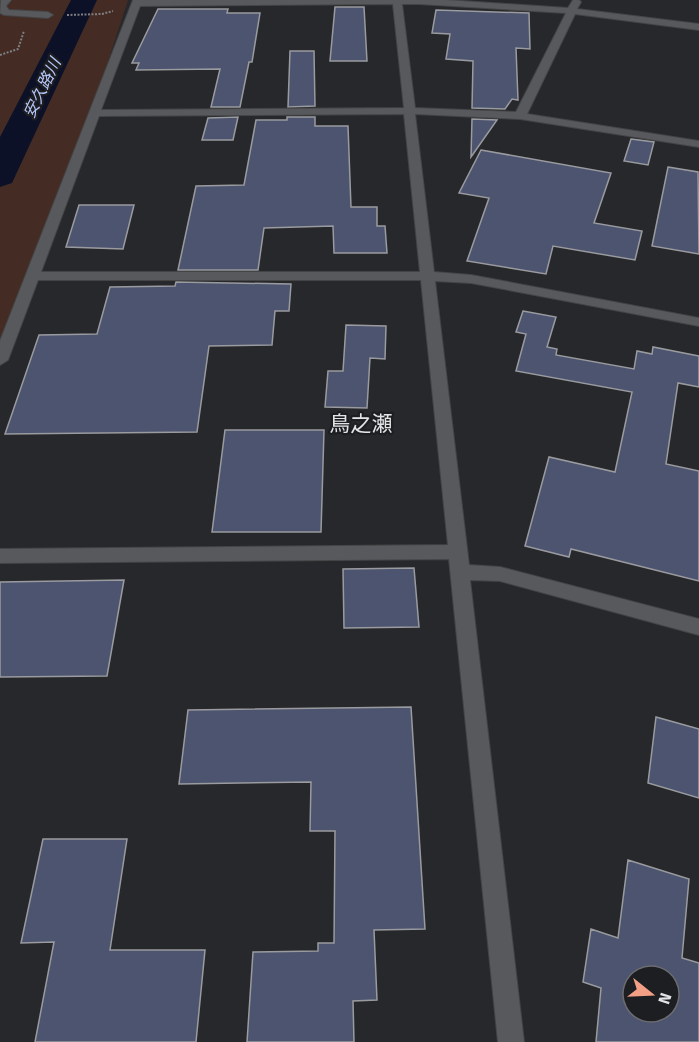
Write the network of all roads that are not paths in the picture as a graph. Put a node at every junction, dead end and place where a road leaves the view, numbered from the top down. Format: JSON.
{"nodes":[{"id":1,"x":6,"y":0,"type":"edge"},
{"id":2,"x":577,"y":0,"type":"edge"},
{"id":3,"x":397,"y":1,"type":"edge"},
{"id":4,"x":137,"y":2,"type":"edge"},
{"id":5,"x":572,"y":11,"type":"junction"},
{"id":6,"x":48,"y":15,"type":"road end"},
{"id":7,"x":699,"y":27,"type":"edge"},
{"id":8,"x":411,"y":112,"type":"junction"},
{"id":9,"x":96,"y":113,"type":"junction"},
{"id":10,"x":520,"y":116,"type":"junction"},
{"id":11,"x":699,"y":144,"type":"edge"},
{"id":12,"x":32,"y":276,"type":"junction"},
{"id":13,"x":429,"y":276,"type":"junction"},
{"id":14,"x":699,"y":322,"type":"edge"},
{"id":15,"x":0,"y":360,"type":"edge"},
{"id":16,"x":456,"y":552,"type":"junction"},
{"id":17,"x":0,"y":556,"type":"edge"},
{"id":18,"x":459,"y":572,"type":"junction"},
{"id":19,"x":699,"y":627,"type":"edge"},
{"id":20,"x":511,"y":1042,"type":"edge"}],
"edges":[{"from":1,"to":6,"type":"street"},
{"from":2,"to":5,"type":"street"},
{"from":3,"to":4,"type":"street"},
{"from":3,"to":5,"type":"street"},
{"from":3,"to":8,"type":"street"},
{"from":4,"to":9,"type":"street"},
{"from":5,"to":7,"type":"street"},
{"from":5,"to":10,"type":"street"},
{"from":8,"to":9,"type":"street"},
{"from":8,"to":10,"type":"street"},
{"from":8,"to":13,"type":"street"},
{"from":9,"to":12,"type":"street"},
{"from":10,"to":11,"type":"street"},
{"from":12,"to":13,"type":"street"},
{"from":12,"to":15,"type":"street"},
{"from":13,"to":14,"type":"street"},
{"from":13,"to":16,"type":"street"},
{"from":16,"to":17,"type":"street"},
{"from":16,"to":18,"type":"street"},
{"from":18,"to":19,"type":"street"},
{"from":18,"to":20,"type":"street"}]}
